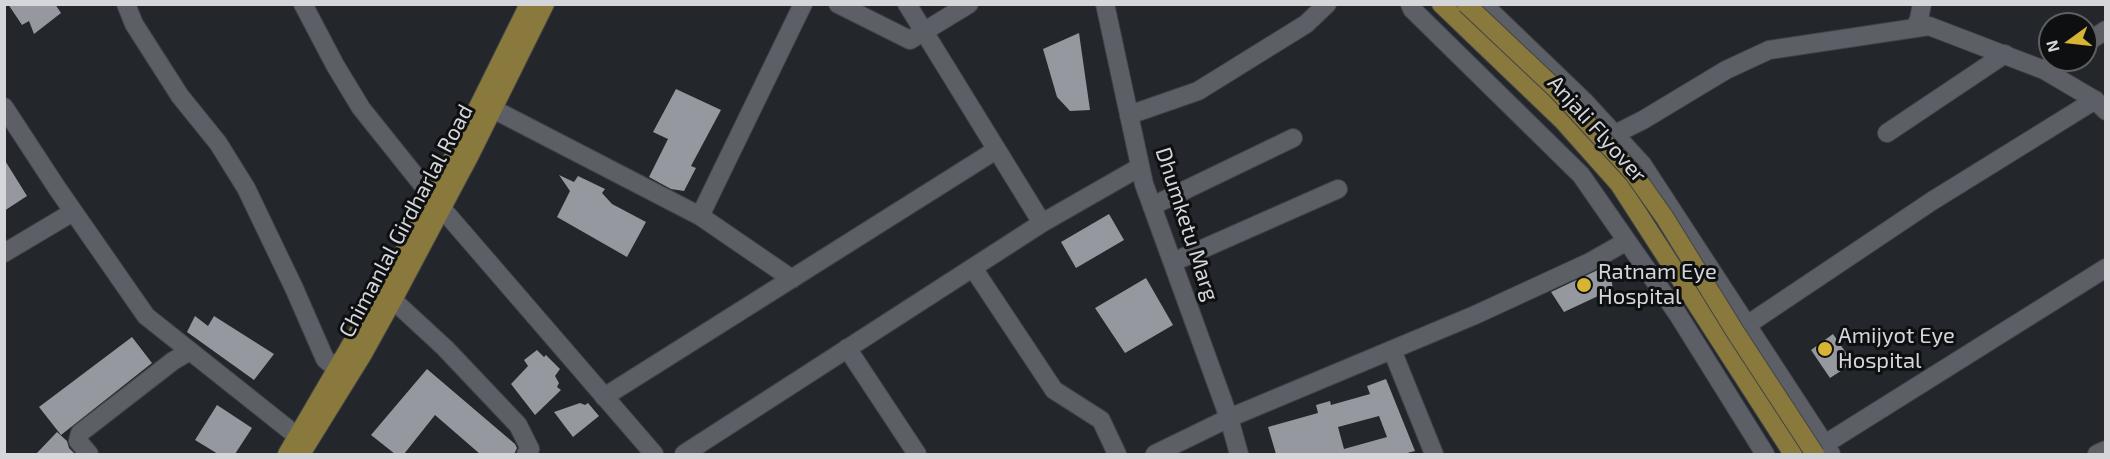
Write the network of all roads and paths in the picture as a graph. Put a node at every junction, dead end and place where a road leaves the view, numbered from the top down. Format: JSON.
{"nodes":[{"id":1,"x":126,"y":4,"type":"edge"},
{"id":2,"x":303,"y":4,"type":"edge"},
{"id":3,"x":529,"y":4,"type":"edge"},
{"id":4,"x":545,"y":4,"type":"edge"},
{"id":5,"x":803,"y":4,"type":"edge"},
{"id":6,"x":838,"y":4,"type":"edge"},
{"id":7,"x":907,"y":4,"type":"edge"},
{"id":8,"x":969,"y":4,"type":"edge"},
{"id":9,"x":1105,"y":4,"type":"edge"},
{"id":10,"x":1327,"y":4,"type":"edge"},
{"id":11,"x":1410,"y":4,"type":"edge"},
{"id":12,"x":1441,"y":4,"type":"edge"},
{"id":13,"x":1466,"y":4,"type":"edge"},
{"id":14,"x":1922,"y":4,"type":"edge"},
{"id":15,"x":1491,"y":7,"type":"edge"},
{"id":16,"x":1915,"y":28,"type":"junction"},
{"id":17,"x":924,"y":32,"type":"junction"},
{"id":18,"x":2005,"y":54,"type":"junction"},
{"id":19,"x":2038,"y":62,"type":"edge"},
{"id":20,"x":2060,"y":72,"type":"edge"},
{"id":21,"x":2100,"y":105,"type":"edge"},
{"id":22,"x":4,"y":107,"type":"edge"},
{"id":23,"x":493,"y":110,"type":"junction"},
{"id":24,"x":1129,"y":115,"type":"junction"},
{"id":25,"x":1887,"y":132,"type":"dead end"},
{"id":26,"x":1615,"y":134,"type":"junction"},
{"id":27,"x":1293,"y":138,"type":"dead end"},
{"id":28,"x":996,"y":150,"type":"junction"},
{"id":29,"x":1140,"y":167,"type":"junction"},
{"id":30,"x":1338,"y":189,"type":"dead end"},
{"id":31,"x":437,"y":203,"type":"junction"},
{"id":32,"x":1152,"y":206,"type":"junction"},
{"id":33,"x":73,"y":212,"type":"junction"},
{"id":34,"x":700,"y":216,"type":"junction"},
{"id":35,"x":1042,"y":224,"type":"junction"},
{"id":36,"x":1627,"y":241,"type":"junction"},
{"id":37,"x":4,"y":253,"type":"edge"},
{"id":38,"x":1173,"y":262,"type":"junction"},
{"id":39,"x":973,"y":268,"type":"junction"},
{"id":40,"x":2106,"y":268,"type":"edge"},
{"id":41,"x":792,"y":279,"type":"junction"},
{"id":42,"x":393,"y":300,"type":"junction"},
{"id":43,"x":1747,"y":325,"type":"junction"},
{"id":44,"x":847,"y":348,"type":"junction"},
{"id":45,"x":1392,"y":350,"type":"junction"},
{"id":46,"x":190,"y":351,"type":"junction"},
{"id":47,"x":337,"y":369,"type":"junction"},
{"id":48,"x":604,"y":397,"type":"junction"},
{"id":49,"x":1229,"y":418,"type":"junction"},
{"id":50,"x":297,"y":436,"type":"junction"},
{"id":51,"x":2106,"y":450,"type":"edge"},
{"id":52,"x":1820,"y":452,"type":"edge"},
{"id":53,"x":89,"y":454,"type":"edge"},
{"id":54,"x":286,"y":454,"type":"edge"},
{"id":55,"x":301,"y":454,"type":"edge"},
{"id":56,"x":526,"y":454,"type":"edge"},
{"id":57,"x":654,"y":454,"type":"edge"},
{"id":58,"x":684,"y":454,"type":"edge"},
{"id":59,"x":917,"y":454,"type":"edge"},
{"id":60,"x":1117,"y":454,"type":"edge"},
{"id":61,"x":1155,"y":454,"type":"edge"},
{"id":62,"x":1239,"y":454,"type":"edge"},
{"id":63,"x":1434,"y":454,"type":"edge"},
{"id":64,"x":1766,"y":454,"type":"edge"},
{"id":65,"x":1793,"y":454,"type":"edge"},
{"id":66,"x":2097,"y":454,"type":"edge"}],
"edges":[{"from":1,"to":47,"type":"street"},
{"from":2,"to":31,"type":"street"},
{"from":3,"to":31,"type":"main road","name":"Chimanlal Girdharlal Road"},
{"from":4,"to":23,"type":"main road","name":"Chimanlal Girdharlal Road"},
{"from":5,"to":34,"type":"street"},
{"from":6,"to":17,"type":"street"},
{"from":7,"to":17,"type":"street"},
{"from":8,"to":17,"type":"street"},
{"from":9,"to":24,"type":"street","name":"Dhumketu Marg"},
{"from":10,"to":24,"type":"street"},
{"from":11,"to":36,"type":"street"},
{"from":12,"to":65,"type":"main road","name":"Anjali Flyover"},
{"from":13,"to":52,"type":"main road","name":"Anjali Flyover","bridge":true},
{"from":14,"to":16,"type":"street"},
{"from":15,"to":26,"type":"street"},
{"from":16,"to":18,"type":"street"},
{"from":16,"to":26,"type":"street"},
{"from":17,"to":28,"type":"street"},
{"from":18,"to":19,"type":"street"},
{"from":18,"to":25,"type":"street"},
{"from":20,"to":21,"type":"street"},
{"from":21,"to":43,"type":"street"},
{"from":22,"to":33,"type":"street"},
{"from":23,"to":31,"type":"main road","name":"Chimanlal Girdharlal Road"},
{"from":23,"to":34,"type":"street"},
{"from":24,"to":29,"type":"street","name":"Dhumketu Marg"},
{"from":26,"to":43,"type":"street"},
{"from":27,"to":32,"type":"street"},
{"from":28,"to":35,"type":"street"},
{"from":28,"to":41,"type":"street"},
{"from":29,"to":32,"type":"street","name":"Dhumketu Marg"},
{"from":29,"to":35,"type":"street"},
{"from":30,"to":38,"type":"street"},
{"from":31,"to":42,"type":"main road","name":"Chimanlal Girdharlal Road"},
{"from":31,"to":47,"type":"main road","name":"Chimanlal Girdharlal Road"},
{"from":31,"to":48,"type":"street"},
{"from":32,"to":38,"type":"street","name":"Dhumketu Marg"},
{"from":33,"to":37,"type":"street"},
{"from":33,"to":46,"type":"street"},
{"from":34,"to":41,"type":"street"},
{"from":35,"to":39,"type":"street"},
{"from":36,"to":45,"type":"street"},
{"from":36,"to":64,"type":"street"},
{"from":38,"to":49,"type":"street","name":"Dhumketu Marg"},
{"from":39,"to":44,"type":"street"},
{"from":39,"to":60,"type":"street"},
{"from":40,"to":52,"type":"street"},
{"from":41,"to":48,"type":"street"},
{"from":42,"to":55,"type":"main road","name":"Chimanlal Girdharlal Road"},
{"from":42,"to":56,"type":"street"},
{"from":43,"to":52,"type":"street"},
{"from":44,"to":58,"type":"street"},
{"from":44,"to":59,"type":"street"},
{"from":45,"to":49,"type":"street"},
{"from":45,"to":63,"type":"street"},
{"from":46,"to":50,"type":"street"},
{"from":46,"to":53,"type":"street"},
{"from":47,"to":50,"type":"main road","name":"Chimanlal Girdharlal Road"},
{"from":48,"to":57,"type":"street"},
{"from":49,"to":61,"type":"street"},
{"from":49,"to":62,"type":"street","name":"Dhumketu Marg"},
{"from":50,"to":54,"type":"main road","name":"Chimanlal Girdharlal Road"},
{"from":51,"to":66,"type":"street"}]}
